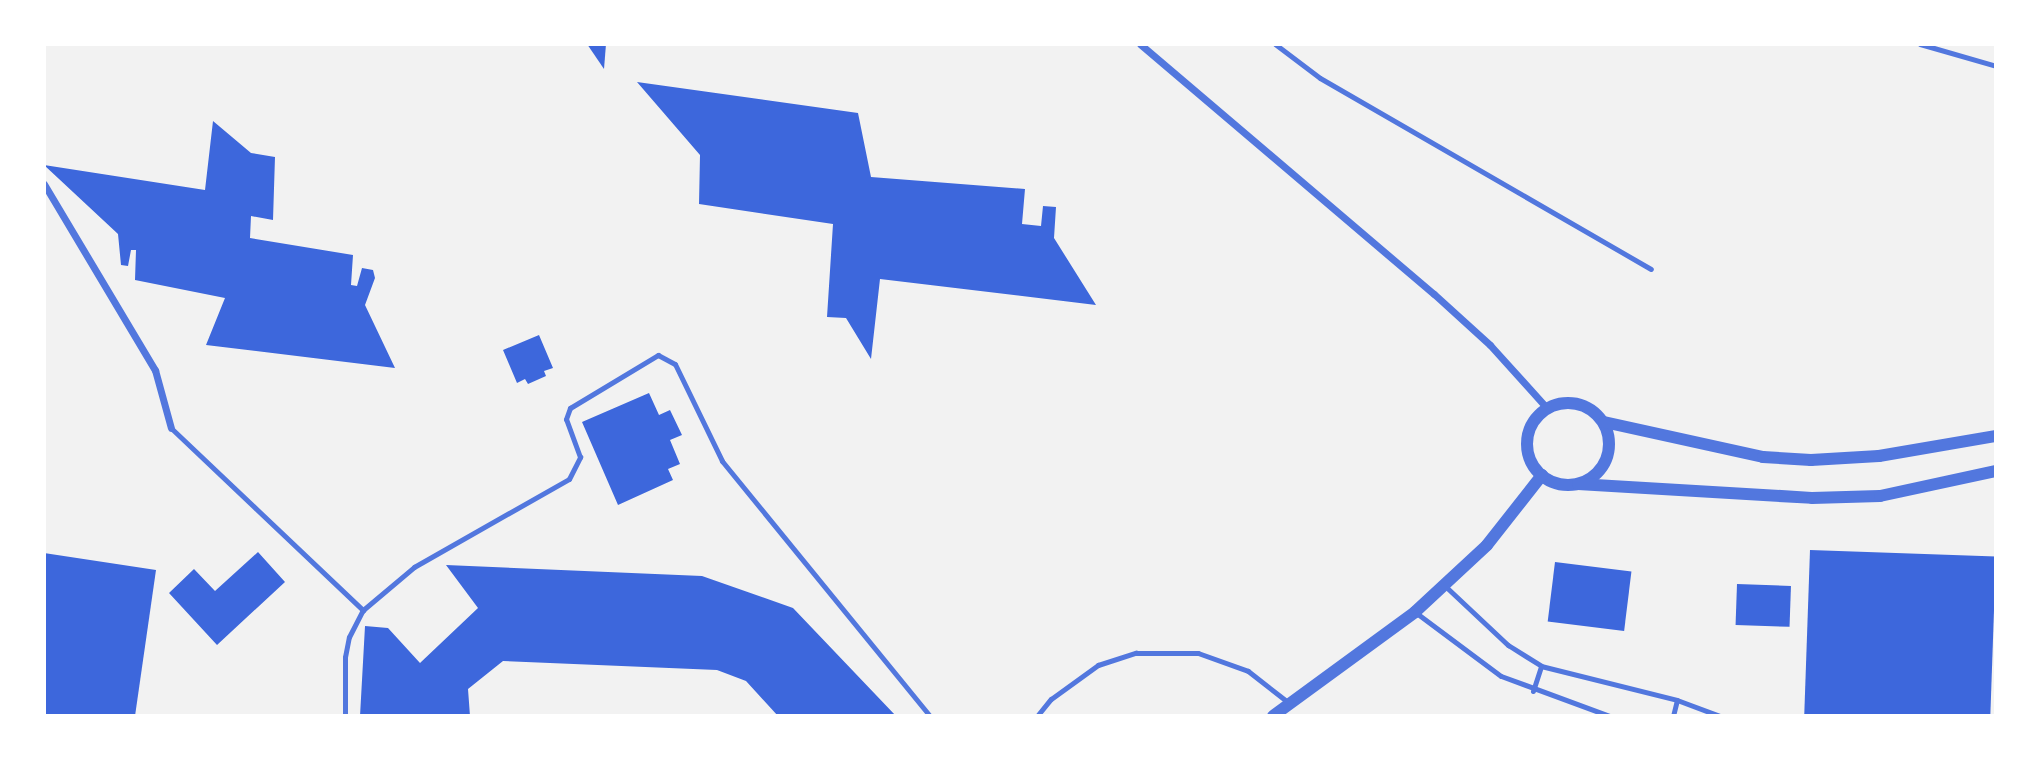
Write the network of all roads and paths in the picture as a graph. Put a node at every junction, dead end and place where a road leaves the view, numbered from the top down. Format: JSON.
{"nodes":[{"id":1,"x":1140,"y":44,"type":"edge"},
{"id":2,"x":1275,"y":44,"type":"edge"},
{"id":3,"x":1920,"y":44,"type":"edge"},
{"id":4,"x":1996,"y":66,"type":"edge"},
{"id":5,"x":44,"y":184,"type":"edge"},
{"id":6,"x":1651,"y":268,"type":"dead end"},
{"id":7,"x":1547,"y":408,"type":"junction"},
{"id":8,"x":1604,"y":422,"type":"junction"},
{"id":9,"x":171,"y":428,"type":"joint"},
{"id":10,"x":1996,"y":436,"type":"edge"},
{"id":11,"x":1996,"y":471,"type":"edge"},
{"id":12,"x":1542,"y":475,"type":"junction"},
{"id":13,"x":1578,"y":484,"type":"junction"},
{"id":14,"x":1441,"y":583,"type":"junction"},
{"id":15,"x":363,"y":610,"type":"junction"},
{"id":16,"x":1415,"y":612,"type":"junction"},
{"id":17,"x":1541,"y":666,"type":"junction"},
{"id":18,"x":1533,"y":691,"type":"junction"},
{"id":19,"x":1677,"y":700,"type":"junction"},
{"id":20,"x":1290,"y":704,"type":"junction"},
{"id":21,"x":345,"y":716,"type":"edge"},
{"id":22,"x":930,"y":716,"type":"edge"},
{"id":23,"x":1037,"y":716,"type":"edge"},
{"id":24,"x":1273,"y":716,"type":"edge"},
{"id":25,"x":1610,"y":716,"type":"edge"},
{"id":26,"x":1673,"y":716,"type":"edge"},
{"id":27,"x":1720,"y":716,"type":"edge"}],
"edges":[{"from":1,"to":7,"type":"street"},
{"from":2,"to":6,"type":"lane"},
{"from":3,"to":4,"type":"lane"},
{"from":5,"to":9,"type":"street"},
{"from":7,"to":8,"type":"street"},
{"from":7,"to":12,"type":"street"},
{"from":8,"to":10,"type":"street"},
{"from":8,"to":13,"type":"street"},
{"from":9,"to":15,"type":"lane"},
{"from":11,"to":13,"type":"street"},
{"from":12,"to":13,"type":"street"},
{"from":12,"to":14,"type":"street"},
{"from":14,"to":16,"type":"street"},
{"from":14,"to":17,"type":"lane"},
{"from":15,"to":21,"type":"lane"},
{"from":15,"to":22,"type":"lane"},
{"from":16,"to":18,"type":"lane"},
{"from":16,"to":20,"type":"street"},
{"from":17,"to":18,"type":"lane"},
{"from":17,"to":19,"type":"lane"},
{"from":18,"to":25,"type":"lane"},
{"from":19,"to":26,"type":"lane"},
{"from":19,"to":27,"type":"lane"},
{"from":20,"to":23,"type":"lane"},
{"from":20,"to":24,"type":"street"}]}
